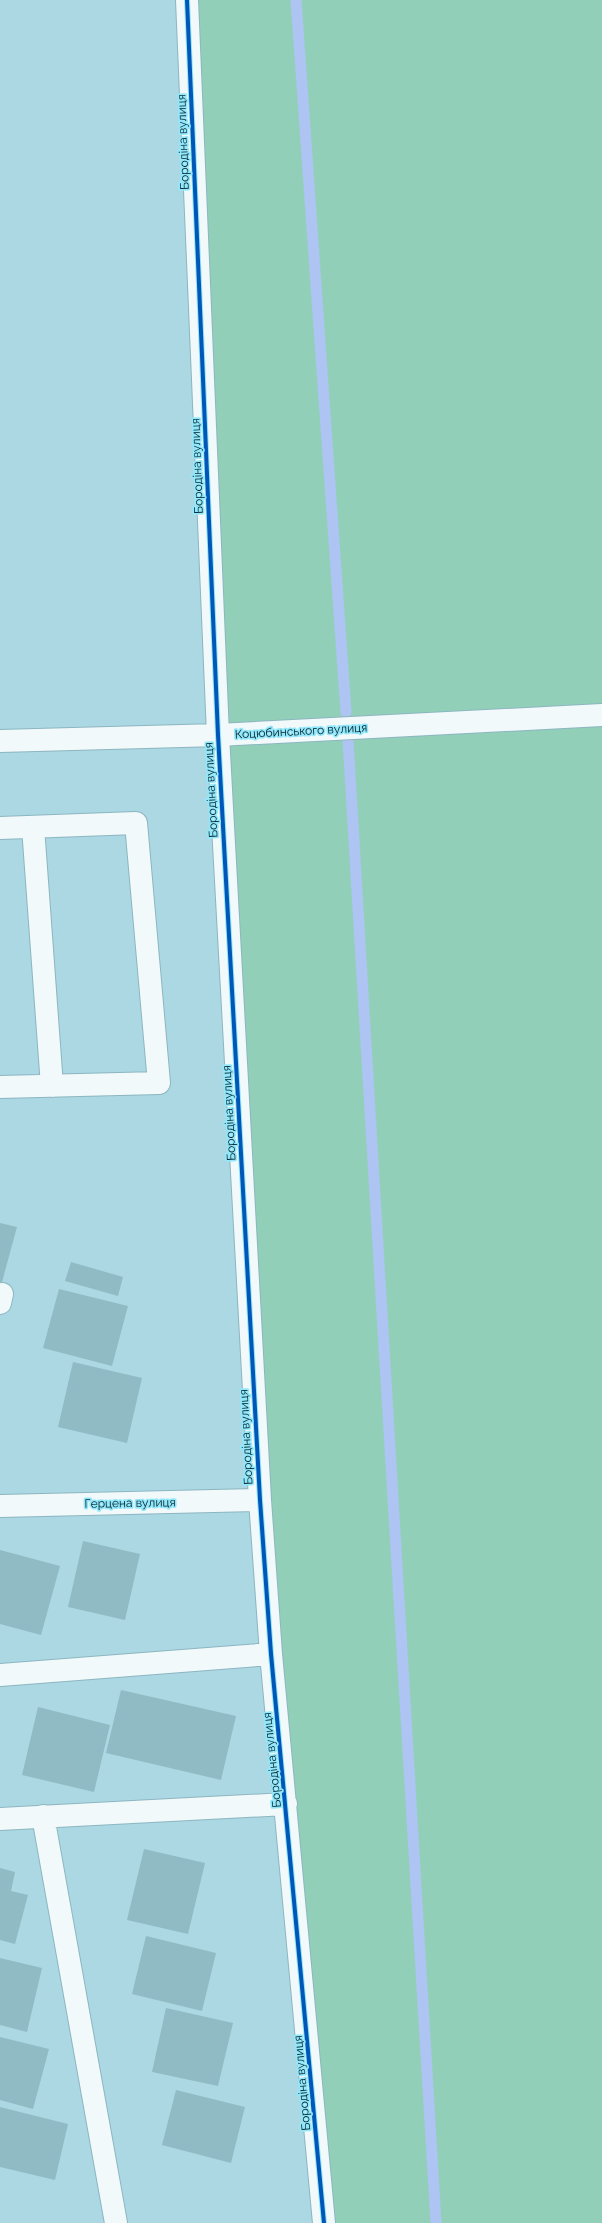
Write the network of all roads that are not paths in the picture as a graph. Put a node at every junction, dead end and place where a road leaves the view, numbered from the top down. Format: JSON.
{"nodes":[{"id":1,"x":187,"y":0,"type":"edge"},
{"id":2,"x":602,"y":715,"type":"edge"},
{"id":3,"x":218,"y":736,"type":"junction"},
{"id":4,"x":0,"y":741,"type":"edge"},
{"id":5,"x":33,"y":827,"type":"junction"},
{"id":6,"x":0,"y":828,"type":"edge"},
{"id":7,"x":52,"y":1086,"type":"junction"},
{"id":8,"x":0,"y":1087,"type":"edge"},
{"id":9,"x":260,"y":1500,"type":"junction"},
{"id":10,"x":0,"y":1506,"type":"edge"},
{"id":11,"x":271,"y":1654,"type":"junction"},
{"id":12,"x":0,"y":1675,"type":"edge"},
{"id":13,"x":286,"y":1804,"type":"junction"},
{"id":14,"x":43,"y":1816,"type":"junction"},
{"id":15,"x":0,"y":1819,"type":"edge"},
{"id":16,"x":116,"y":2223,"type":"edge"},
{"id":17,"x":324,"y":2223,"type":"edge"}],
"edges":[{"from":1,"to":3,"type":"street","name":"Бородіна вулиця"},
{"from":2,"to":3,"type":"street","name":"Коцюбинського вулиця"},
{"from":3,"to":4,"type":"street","name":"Коцюбинського вулиця"},
{"from":3,"to":9,"type":"street","name":"Бородіна вулиця"},
{"from":5,"to":6,"type":"street"},
{"from":5,"to":7,"type":"street"},
{"from":5,"to":7,"type":"street"},
{"from":7,"to":8,"type":"street"},
{"from":9,"to":10,"type":"street","name":"Герцена вулиця"},
{"from":9,"to":11,"type":"street","name":"Бородіна вулиця"},
{"from":11,"to":12,"type":"street"},
{"from":11,"to":13,"type":"street","name":"Бородіна вулиця"},
{"from":13,"to":14,"type":"street"},
{"from":13,"to":17,"type":"street","name":"Бородіна вулиця"},
{"from":14,"to":15,"type":"street"},
{"from":14,"to":16,"type":"street"}]}
